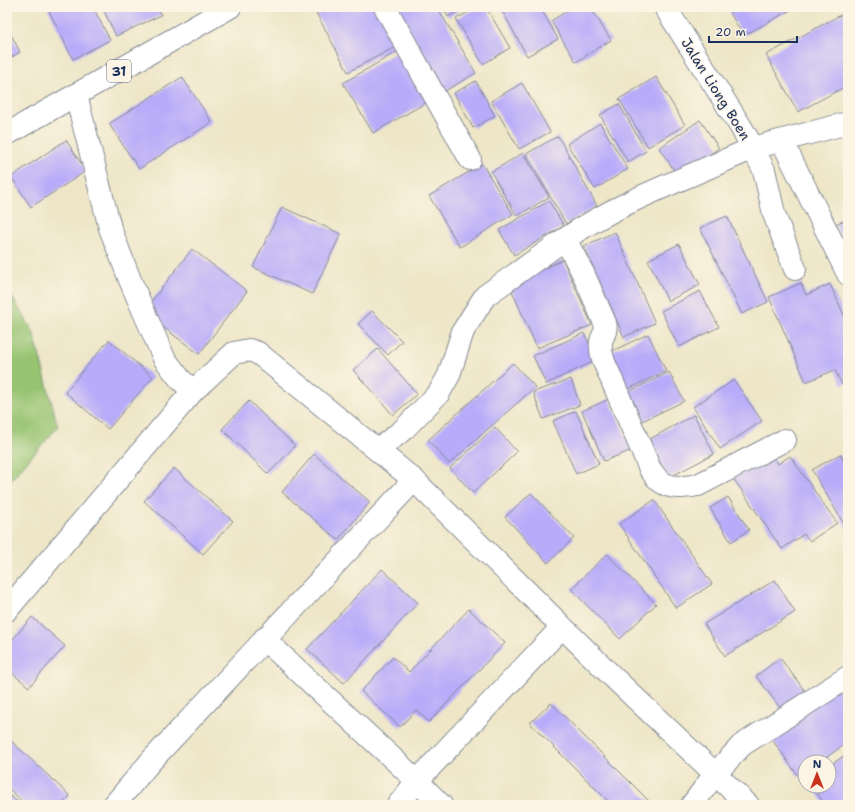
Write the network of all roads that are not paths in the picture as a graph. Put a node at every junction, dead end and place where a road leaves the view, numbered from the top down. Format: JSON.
{"nodes":[{"id":1,"x":230,"y":7,"type":"edge"},
{"id":2,"x":385,"y":7,"type":"edge"},
{"id":3,"x":665,"y":7,"type":"edge"},
{"id":4,"x":76,"y":95,"type":"junction"},
{"id":5,"x":848,"y":123,"type":"edge"},
{"id":6,"x":7,"y":134,"type":"edge"},
{"id":7,"x":782,"y":141,"type":"junction"},
{"id":8,"x":753,"y":148,"type":"junction"},
{"id":9,"x":470,"y":159,"type":"dead end"},
{"id":10,"x":565,"y":239,"type":"junction"},
{"id":11,"x":795,"y":269,"type":"dead end"},
{"id":12,"x":848,"y":274,"type":"edge"},
{"id":13,"x":193,"y":391,"type":"junction"},
{"id":14,"x":785,"y":440,"type":"dead end"},
{"id":15,"x":378,"y":450,"type":"junction"},
{"id":16,"x":414,"y":480,"type":"junction"},
{"id":17,"x":7,"y":610,"type":"edge"},
{"id":18,"x":562,"y":627,"type":"junction"},
{"id":19,"x":264,"y":639,"type":"junction"},
{"id":20,"x":848,"y":677,"type":"edge"},
{"id":21,"x":715,"y":774,"type":"junction"},
{"id":22,"x":418,"y":781,"type":"junction"},
{"id":23,"x":114,"y":805,"type":"edge"},
{"id":24,"x":398,"y":805,"type":"edge"},
{"id":25,"x":441,"y":805,"type":"edge"},
{"id":26,"x":692,"y":805,"type":"edge"},
{"id":27,"x":748,"y":805,"type":"edge"}],
"edges":[{"from":1,"to":4,"type":"main road","number":"31"},
{"from":2,"to":9,"type":"main road"},
{"from":3,"to":8,"type":"main road","name":"Jalan Liong Boen"},
{"from":4,"to":6,"type":"main road","number":"31"},
{"from":4,"to":13,"type":"main road"},
{"from":5,"to":7,"type":"main road","name":"Jalan Liong Boen"},
{"from":7,"to":8,"type":"main road","name":"Jalan Liong Boen"},
{"from":7,"to":12,"type":"main road"},
{"from":8,"to":10,"type":"main road"},
{"from":8,"to":11,"type":"main road"},
{"from":10,"to":14,"type":"main road"},
{"from":10,"to":15,"type":"main road"},
{"from":13,"to":15,"type":"main road"},
{"from":13,"to":17,"type":"main road"},
{"from":15,"to":16,"type":"main road"},
{"from":16,"to":18,"type":"main road"},
{"from":16,"to":19,"type":"main road"},
{"from":18,"to":21,"type":"main road"},
{"from":18,"to":22,"type":"main road"},
{"from":19,"to":22,"type":"main road"},
{"from":19,"to":23,"type":"main road"},
{"from":20,"to":21,"type":"main road"},
{"from":21,"to":26,"type":"main road"},
{"from":21,"to":27,"type":"main road"},
{"from":22,"to":24,"type":"main road"},
{"from":22,"to":25,"type":"main road"}]}
